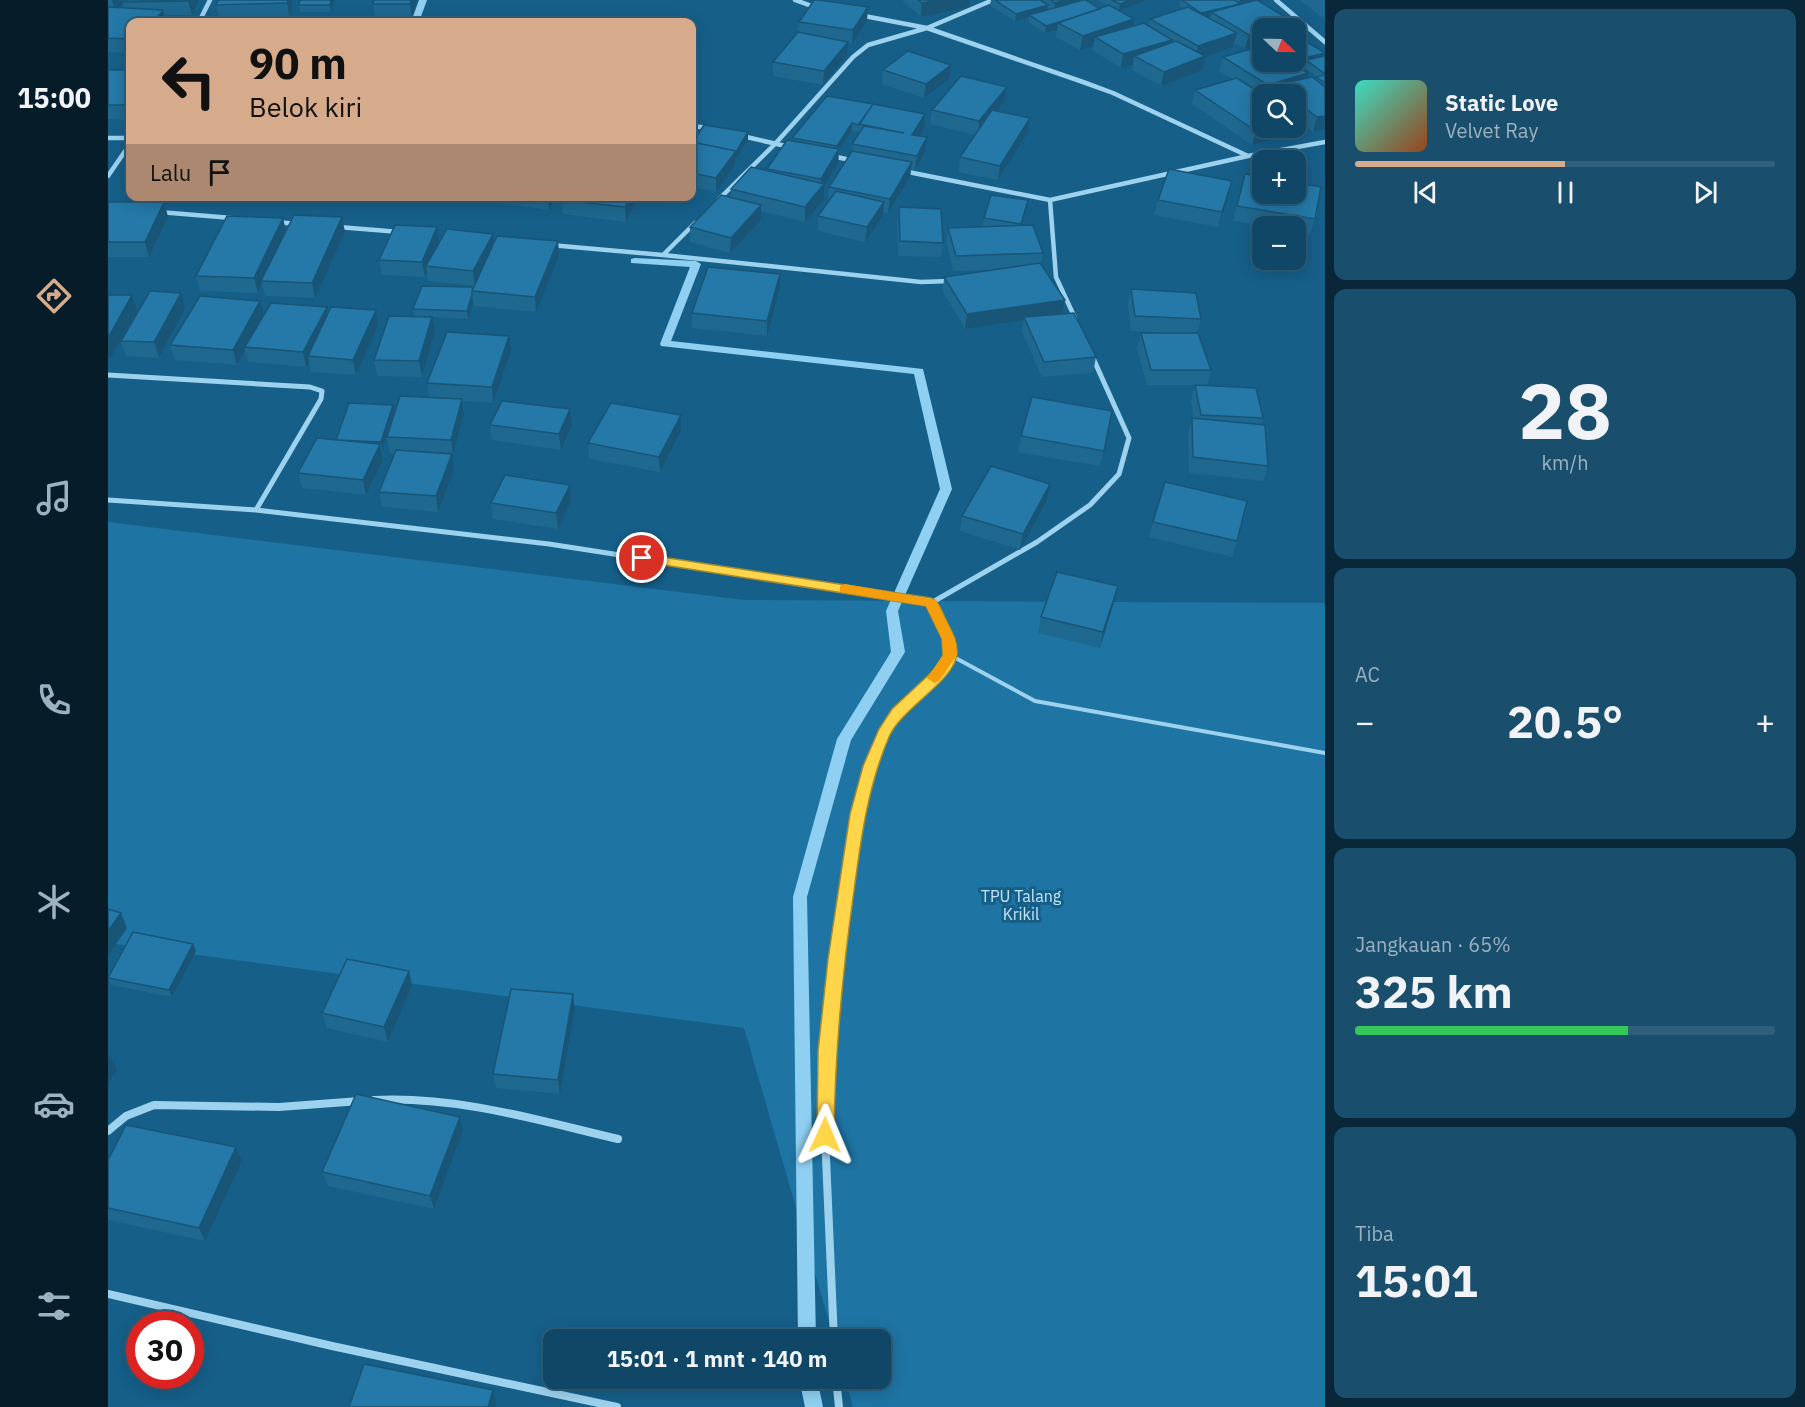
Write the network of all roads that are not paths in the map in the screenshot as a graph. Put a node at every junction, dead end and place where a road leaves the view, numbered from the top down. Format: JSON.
{"nodes":[{"id":1,"x":210,"y":0,"type":"edge"},
{"id":2,"x":795,"y":0,"type":"edge"},
{"id":3,"x":993,"y":0,"type":"edge"},
{"id":4,"x":1276,"y":0,"type":"edge"},
{"id":5,"x":820,"y":8,"type":"edge"},
{"id":6,"x":849,"y":13,"type":"edge"},
{"id":7,"x":201,"y":18,"type":"edge"},
{"id":8,"x":927,"y":28,"type":"junction"},
{"id":9,"x":1324,"y":40,"type":"edge"},
{"id":10,"x":696,"y":127,"type":"edge"},
{"id":11,"x":718,"y":130,"type":"edge"},
{"id":12,"x":741,"y":135,"type":"edge"},
{"id":13,"x":108,"y":138,"type":"edge"},
{"id":14,"x":126,"y":138,"type":"edge"},
{"id":15,"x":1325,"y":142,"type":"edge"},
{"id":16,"x":775,"y":144,"type":"junction"},
{"id":17,"x":796,"y":149,"type":"edge"},
{"id":18,"x":126,"y":150,"type":"edge"},
{"id":19,"x":828,"y":155,"type":"edge"},
{"id":20,"x":1248,"y":156,"type":"junction"},
{"id":21,"x":859,"y":162,"type":"edge"},
{"id":22,"x":893,"y":168,"type":"edge"},
{"id":23,"x":108,"y":176,"type":"edge"},
{"id":24,"x":1050,"y":200,"type":"junction"},
{"id":25,"x":711,"y":207,"type":"edge"},
{"id":26,"x":155,"y":211,"type":"edge"},
{"id":27,"x":703,"y":215,"type":"edge"},
{"id":28,"x":238,"y":218,"type":"edge"},
{"id":29,"x":273,"y":221,"type":"edge"},
{"id":30,"x":309,"y":224,"type":"edge"},
{"id":31,"x":332,"y":226,"type":"edge"},
{"id":32,"x":403,"y":232,"type":"edge"},
{"id":33,"x":545,"y":245,"type":"edge"},
{"id":34,"x":663,"y":255,"type":"junction"},
{"id":35,"x":1056,"y":277,"type":"junction"},
{"id":36,"x":1046,"y":278,"type":"edge"},
{"id":37,"x":961,"y":281,"type":"edge"},
{"id":38,"x":1076,"y":320,"type":"edge"},
{"id":39,"x":1090,"y":352,"type":"edge"},
{"id":40,"x":108,"y":375,"type":"edge"},
{"id":41,"x":108,"y":500,"type":"edge"},
{"id":42,"x":256,"y":510,"type":"junction"},
{"id":43,"x":931,"y":603,"type":"junction"},
{"id":44,"x":950,"y":655,"type":"junction"},
{"id":45,"x":1325,"y":753,"type":"edge"},
{"id":46,"x":108,"y":1131,"type":"edge"},
{"id":47,"x":618,"y":1139,"type":"dead end"},
{"id":48,"x":108,"y":1294,"type":"edge"},
{"id":49,"x":834,"y":1329,"type":"edge"},
{"id":50,"x":837,"y":1389,"type":"edge"},
{"id":51,"x":617,"y":1407,"type":"edge"},
{"id":52,"x":839,"y":1407,"type":"edge"}],
"edges":[{"from":1,"to":7,"type":"street"},
{"from":2,"to":5,"type":"street"},
{"from":3,"to":8,"type":"street"},
{"from":4,"to":9,"type":"street"},
{"from":6,"to":8,"type":"street"},
{"from":8,"to":16,"type":"street"},
{"from":8,"to":20,"type":"street"},
{"from":10,"to":11,"type":"street"},
{"from":12,"to":16,"type":"street"},
{"from":13,"to":14,"type":"street"},
{"from":15,"to":20,"type":"street"},
{"from":16,"to":17,"type":"street"},
{"from":16,"to":25,"type":"street"},
{"from":18,"to":23,"type":"street"},
{"from":19,"to":21,"type":"street"},
{"from":20,"to":24,"type":"street"},
{"from":22,"to":24,"type":"street"},
{"from":24,"to":35,"type":"street"},
{"from":26,"to":28,"type":"street"},
{"from":27,"to":34,"type":"street"},
{"from":29,"to":30,"type":"street"},
{"from":31,"to":32,"type":"street"},
{"from":33,"to":34,"type":"street"},
{"from":34,"to":37,"type":"street"},
{"from":35,"to":36,"type":"street"},
{"from":35,"to":38,"type":"street"},
{"from":39,"to":43,"type":"street"},
{"from":40,"to":42,"type":"street"},
{"from":41,"to":42,"type":"street"},
{"from":42,"to":43,"type":"street"},
{"from":43,"to":44,"type":"street"},
{"from":44,"to":45,"type":"lane"},
{"from":44,"to":49,"type":"street"},
{"from":46,"to":47,"type":"street"},
{"from":48,"to":51,"type":"street"},
{"from":50,"to":52,"type":"street"}]}
